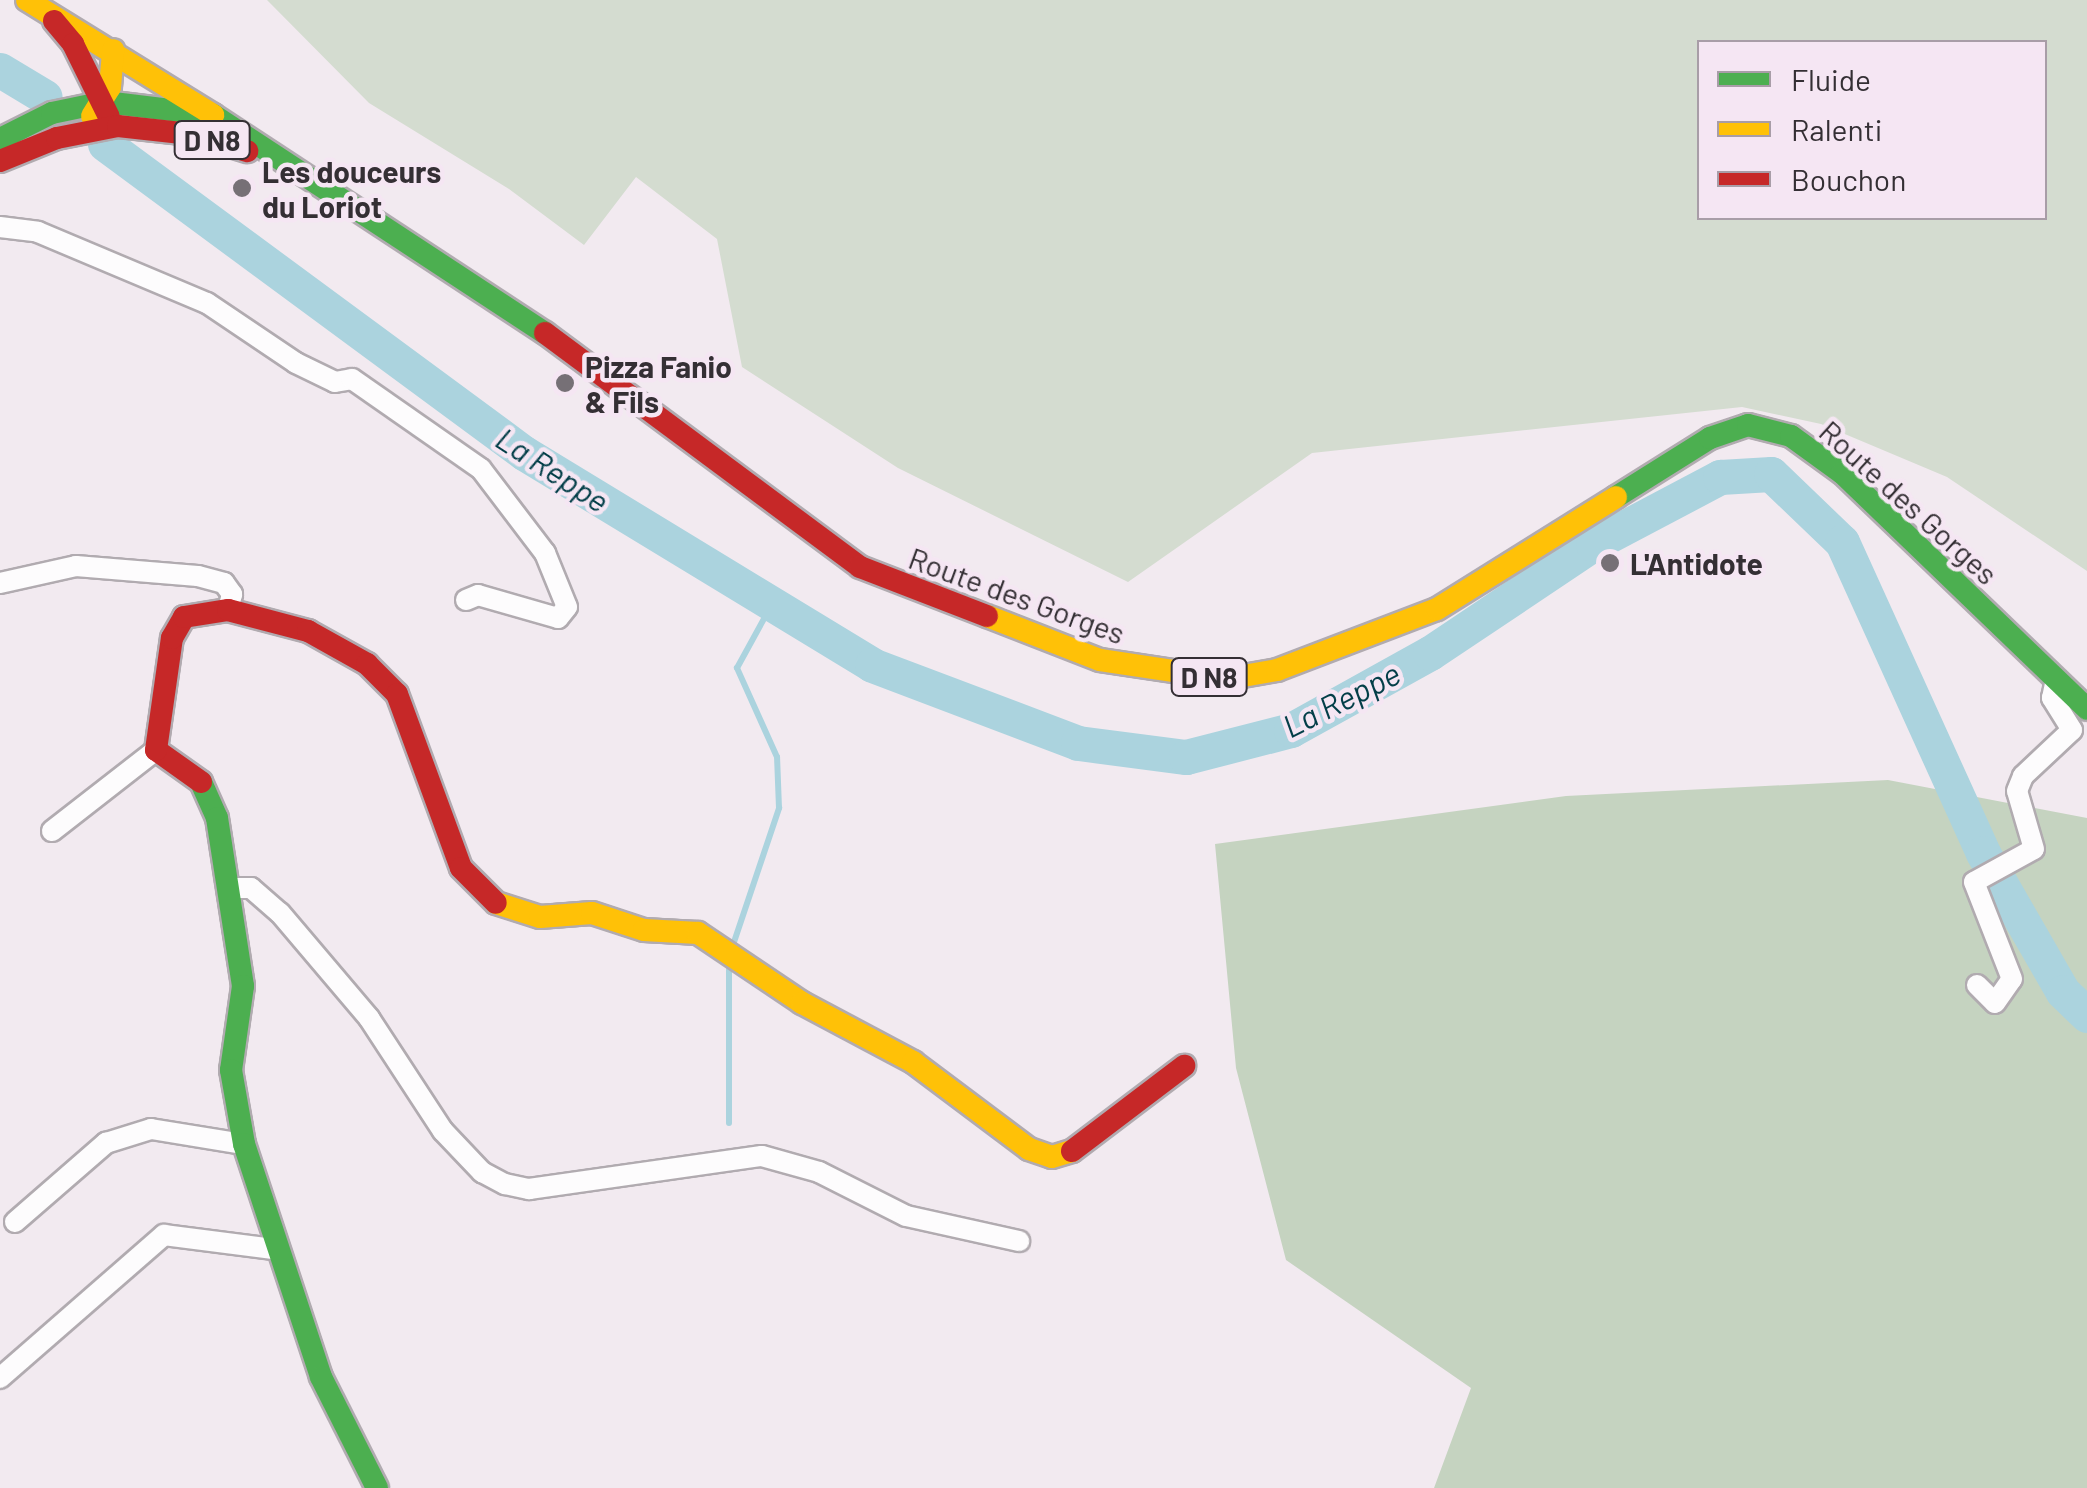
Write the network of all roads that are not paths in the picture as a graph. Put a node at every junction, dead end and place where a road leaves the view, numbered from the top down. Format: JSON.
{"nodes":[{"id":1,"x":33,"y":3,"type":"edge"},
{"id":2,"x":112,"y":50,"type":"junction"},
{"id":3,"x":81,"y":64,"type":"junction"},
{"id":4,"x":106,"y":111,"type":"junction"},
{"id":5,"x":52,"y":113,"type":"junction"},
{"id":6,"x":213,"y":115,"type":"junction"},
{"id":7,"x":0,"y":138,"type":"edge"},
{"id":8,"x":0,"y":150,"type":"edge"},
{"id":9,"x":0,"y":161,"type":"edge"},
{"id":10,"x":301,"y":175,"type":"junction"},
{"id":11,"x":0,"y":227,"type":"edge"},
{"id":12,"x":0,"y":583,"type":"edge"},
{"id":13,"x":466,"y":600,"type":"dead end"},
{"id":14,"x":228,"y":610,"type":"junction"},
{"id":15,"x":2056,"y":679,"type":"junction"},
{"id":16,"x":2087,"y":709,"type":"edge"},
{"id":17,"x":156,"y":750,"type":"junction"},
{"id":18,"x":52,"y":831,"type":"dead end"},
{"id":19,"x":228,"y":888,"type":"junction"},
{"id":20,"x":1977,"y":984,"type":"dead end"},
{"id":21,"x":1184,"y":1066,"type":"dead end"},
{"id":22,"x":244,"y":1144,"type":"junction"},
{"id":23,"x":15,"y":1222,"type":"dead end"},
{"id":24,"x":1018,"y":1241,"type":"dead end"},
{"id":25,"x":274,"y":1248,"type":"junction"},
{"id":26,"x":0,"y":1378,"type":"edge"},
{"id":27,"x":378,"y":1488,"type":"edge"}],
"edges":[{"from":1,"to":2,"type":"main road"},
{"from":1,"to":3,"type":"main road"},
{"from":2,"to":4,"type":"main road"},
{"from":2,"to":6,"type":"main road"},
{"from":3,"to":4,"type":"main road"},
{"from":3,"to":5,"type":"main road"},
{"from":4,"to":5,"type":"main road","name":"Route des Gorges","number":"D N8"},
{"from":4,"to":6,"type":"main road","name":"Route des Gorges","number":"D N8"},
{"from":4,"to":8,"type":"main road"},
{"from":4,"to":9,"type":"main road","name":"Route des Gorges","number":"D N8"},
{"from":4,"to":10,"type":"main road","name":"Route des Gorges","number":"D N8"},
{"from":5,"to":7,"type":"main road","name":"Route des Gorges","number":"D N8"},
{"from":6,"to":10,"type":"main road","name":"Route des Gorges","number":"D N8"},
{"from":10,"to":15,"type":"main road","name":"Route des Gorges","number":"D N8"},
{"from":11,"to":13,"type":"street"},
{"from":12,"to":14,"type":"street"},
{"from":14,"to":17,"type":"main road"},
{"from":14,"to":21,"type":"main road"},
{"from":15,"to":16,"type":"main road","name":"Route des Gorges","number":"D N8"},
{"from":15,"to":20,"type":"street"},
{"from":17,"to":18,"type":"street"},
{"from":17,"to":19,"type":"main road"},
{"from":19,"to":22,"type":"main road"},
{"from":19,"to":24,"type":"street"},
{"from":22,"to":23,"type":"street"},
{"from":22,"to":25,"type":"main road"},
{"from":25,"to":26,"type":"street"},
{"from":25,"to":27,"type":"main road"}]}
